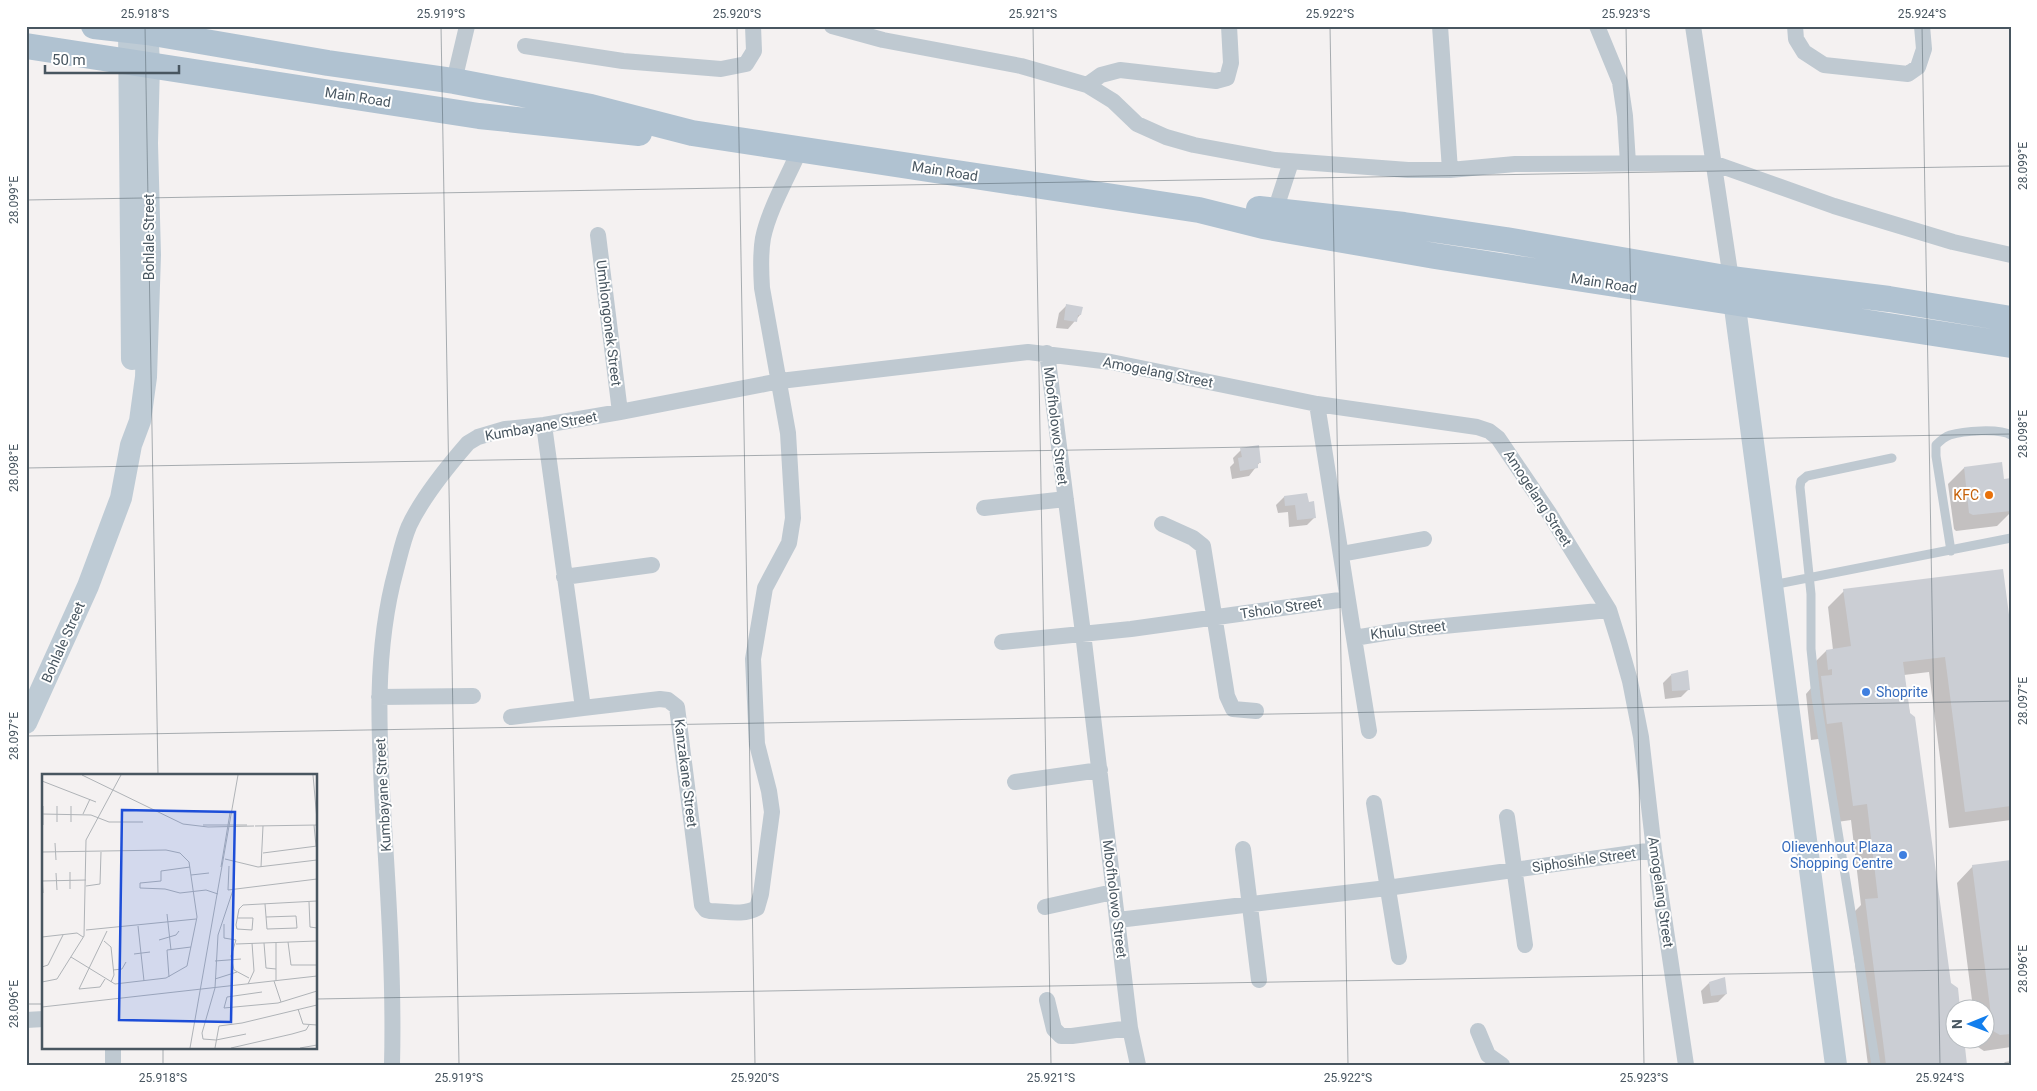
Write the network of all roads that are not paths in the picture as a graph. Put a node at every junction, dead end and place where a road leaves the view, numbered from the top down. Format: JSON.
{"nodes":[{"id":1,"x":94,"y":26,"type":"edge"},
{"id":2,"x":467,"y":26,"type":"edge"},
{"id":3,"x":753,"y":26,"type":"edge"},
{"id":4,"x":832,"y":26,"type":"edge"},
{"id":5,"x":1229,"y":26,"type":"edge"},
{"id":6,"x":1440,"y":26,"type":"edge"},
{"id":7,"x":1597,"y":26,"type":"edge"},
{"id":8,"x":1693,"y":26,"type":"edge"},
{"id":9,"x":1795,"y":26,"type":"edge"},
{"id":10,"x":1922,"y":26,"type":"edge"},
{"id":11,"x":138,"y":29,"type":"edge"},
{"id":12,"x":26,"y":46,"type":"edge"},
{"id":13,"x":525,"y":46,"type":"dead end"},
{"id":14,"x":139,"y":63,"type":"junction"},
{"id":15,"x":454,"y":81,"type":"junction"},
{"id":16,"x":1087,"y":85,"type":"junction"},
{"id":17,"x":692,"y":133,"type":"junction"},
{"id":18,"x":800,"y":149,"type":"junction"},
{"id":19,"x":1291,"y":162,"type":"junction"},
{"id":20,"x":1628,"y":163,"type":"junction"},
{"id":21,"x":1713,"y":163,"type":"junction"},
{"id":22,"x":1450,"y":170,"type":"junction"},
{"id":23,"x":1199,"y":210,"type":"junction"},
{"id":24,"x":1275,"y":210,"type":"junction"},
{"id":25,"x":598,"y":235,"type":"dead end"},
{"id":26,"x":2011,"y":255,"type":"edge"},
{"id":27,"x":1733,"y":291,"type":"junction"},
{"id":28,"x":2011,"y":319,"type":"edge"},
{"id":29,"x":2011,"y":345,"type":"edge"},
{"id":30,"x":1047,"y":353,"type":"junction"},
{"id":31,"x":985,"y":357,"type":"joint"},
{"id":32,"x":780,"y":381,"type":"junction"},
{"id":33,"x":1317,"y":404,"type":"junction"},
{"id":34,"x":620,"y":412,"type":"junction"},
{"id":35,"x":544,"y":425,"type":"junction"},
{"id":36,"x":2011,"y":435,"type":"edge"},
{"id":37,"x":1892,"y":458,"type":"dead end"},
{"id":38,"x":1066,"y":499,"type":"junction"},
{"id":39,"x":984,"y":508,"type":"dead end"},
{"id":40,"x":1162,"y":524,"type":"dead end"},
{"id":41,"x":2011,"y":538,"type":"edge"},
{"id":42,"x":1424,"y":539,"type":"dead end"},
{"id":43,"x":1952,"y":551,"type":"junction"},
{"id":44,"x":1341,"y":554,"type":"junction"},
{"id":45,"x":652,"y":565,"type":"dead end"},
{"id":46,"x":564,"y":577,"type":"junction"},
{"id":47,"x":1809,"y":578,"type":"junction"},
{"id":48,"x":1772,"y":585,"type":"junction"},
{"id":49,"x":1347,"y":599,"type":"junction"},
{"id":50,"x":1609,"y":610,"type":"junction"},
{"id":51,"x":1215,"y":618,"type":"junction"},
{"id":52,"x":1083,"y":633,"type":"junction"},
{"id":53,"x":1354,"y":638,"type":"junction"},
{"id":54,"x":1002,"y":642,"type":"dead end"},
{"id":55,"x":473,"y":696,"type":"dead end"},
{"id":56,"x":379,"y":697,"type":"junction"},
{"id":57,"x":583,"y":708,"type":"junction"},
{"id":58,"x":1256,"y":711,"type":"dead end"},
{"id":59,"x":511,"y":717,"type":"dead end"},
{"id":60,"x":26,"y":723,"type":"edge"},
{"id":61,"x":1369,"y":731,"type":"dead end"},
{"id":62,"x":1100,"y":770,"type":"junction"},
{"id":63,"x":1015,"y":782,"type":"dead end"},
{"id":64,"x":1374,"y":802,"type":"dead end"},
{"id":65,"x":1507,"y":817,"type":"dead end"},
{"id":66,"x":1243,"y":849,"type":"dead end"},
{"id":67,"x":1654,"y":850,"type":"junction"},
{"id":68,"x":1514,"y":870,"type":"junction"},
{"id":69,"x":1387,"y":888,"type":"junction"},
{"id":70,"x":1113,"y":892,"type":"junction"},
{"id":71,"x":1250,"y":905,"type":"junction"},
{"id":72,"x":1046,"y":907,"type":"dead end"},
{"id":73,"x":1118,"y":920,"type":"junction"},
{"id":74,"x":1525,"y":945,"type":"dead end"},
{"id":75,"x":1398,"y":957,"type":"dead end"},
{"id":76,"x":1259,"y":980,"type":"dead end"},
{"id":77,"x":1047,"y":1000,"type":"dead end"},
{"id":78,"x":26,"y":1020,"type":"edge"},
{"id":79,"x":42,"y":1020,"type":"edge"},
{"id":80,"x":1130,"y":1028,"type":"junction"},
{"id":81,"x":1478,"y":1031,"type":"dead end"},
{"id":82,"x":112,"y":1048,"type":"edge"},
{"id":83,"x":113,"y":1065,"type":"edge"},
{"id":84,"x":392,"y":1065,"type":"edge"},
{"id":85,"x":1138,"y":1065,"type":"edge"},
{"id":86,"x":1502,"y":1065,"type":"edge"},
{"id":87,"x":1686,"y":1065,"type":"edge"},
{"id":88,"x":1836,"y":1065,"type":"edge"},
{"id":89,"x":1876,"y":1065,"type":"edge"}],
"edges":[{"from":1,"to":11,"type":"main road","name":"Main Road"},
{"from":2,"to":15,"type":"street"},
{"from":3,"to":13,"type":"street"},
{"from":4,"to":16,"type":"street"},
{"from":5,"to":16,"type":"street"},
{"from":6,"to":22,"type":"street"},
{"from":7,"to":20,"type":"street"},
{"from":8,"to":21,"type":"street"},
{"from":9,"to":10,"type":"street"},
{"from":11,"to":14,"type":"street","name":"Bohlale Street"},
{"from":11,"to":15,"type":"main road","name":"Main Road"},
{"from":12,"to":14,"type":"main road","name":"Main Road"},
{"from":14,"to":17,"type":"main road","name":"Main Road"},
{"from":14,"to":60,"type":"street","name":"Bohlale Street"},
{"from":15,"to":17,"type":"main road","name":"Main Road"},
{"from":16,"to":19,"type":"street"},
{"from":17,"to":18,"type":"main road","name":"Main Road"},
{"from":18,"to":23,"type":"main road","name":"Main Road"},
{"from":18,"to":32,"type":"street"},
{"from":19,"to":22,"type":"street"},
{"from":19,"to":24,"type":"street"},
{"from":20,"to":21,"type":"street"},
{"from":20,"to":22,"type":"street"},
{"from":21,"to":26,"type":"street"},
{"from":21,"to":27,"type":"street"},
{"from":23,"to":24,"type":"main road","name":"Main Road"},
{"from":23,"to":27,"type":"main road","name":"Main Road"},
{"from":24,"to":27,"type":"main road","name":"Main Road"},
{"from":25,"to":34,"type":"street","name":"Umhlongonek Street"},
{"from":27,"to":28,"type":"main road","name":"Main Road"},
{"from":27,"to":29,"type":"main road","name":"Main Road"},
{"from":27,"to":48,"type":"street"},
{"from":30,"to":31,"type":"street","name":"Amogelang Street"},
{"from":30,"to":33,"type":"street","name":"Amogelang Street"},
{"from":30,"to":38,"type":"street","name":"Mbofholowo Street"},
{"from":31,"to":32,"type":"street","name":"Kumbayane Street"},
{"from":32,"to":34,"type":"street","name":"Kumbayane Street"},
{"from":32,"to":57,"type":"street","name":"Kanzakane Street"},
{"from":33,"to":44,"type":"street","name":"Khulu Street"},
{"from":33,"to":50,"type":"street","name":"Amogelang Street"},
{"from":34,"to":35,"type":"street","name":"Kumbayane Street"},
{"from":35,"to":46,"type":"street"},
{"from":35,"to":56,"type":"street","name":"Kumbayane Street"},
{"from":36,"to":43,"type":"lane"},
{"from":37,"to":47,"type":"lane"},
{"from":38,"to":39,"type":"street","name":"Mbofholowo Street"},
{"from":38,"to":52,"type":"street","name":"Mbofholowo Street"},
{"from":40,"to":51,"type":"street"},
{"from":41,"to":43,"type":"lane"},
{"from":42,"to":44,"type":"street"},
{"from":43,"to":47,"type":"lane"},
{"from":44,"to":49,"type":"street","name":"Khulu Street"},
{"from":45,"to":46,"type":"street"},
{"from":46,"to":57,"type":"street"},
{"from":47,"to":48,"type":"lane"},
{"from":47,"to":89,"type":"lane"},
{"from":48,"to":88,"type":"street"},
{"from":49,"to":51,"type":"street","name":"Tsholo Street"},
{"from":49,"to":53,"type":"street","name":"Khulu Street"},
{"from":50,"to":53,"type":"street","name":"Khulu Street"},
{"from":50,"to":67,"type":"street","name":"Amogelang Street"},
{"from":51,"to":52,"type":"street","name":"Tsholo Street"},
{"from":51,"to":58,"type":"street"},
{"from":52,"to":54,"type":"street"},
{"from":52,"to":62,"type":"street","name":"Mbofholowo Street"},
{"from":53,"to":61,"type":"street"},
{"from":55,"to":56,"type":"street"},
{"from":56,"to":84,"type":"street","name":"Kumbayane Street"},
{"from":57,"to":59,"type":"street","name":"Kanzakane Street"},
{"from":62,"to":63,"type":"street"},
{"from":62,"to":70,"type":"street","name":"Mbofholowo Street"},
{"from":64,"to":69,"type":"street"},
{"from":65,"to":68,"type":"street","name":"Siphosihle Street"},
{"from":66,"to":71,"type":"street"},
{"from":67,"to":68,"type":"street","name":"Siphosihle Street"},
{"from":67,"to":87,"type":"street","name":"Amogelang Street"},
{"from":68,"to":69,"type":"street","name":"Siphosihle Street"},
{"from":68,"to":74,"type":"street","name":"Siphosihle Street"},
{"from":69,"to":71,"type":"street","name":"Siphosihle Street"},
{"from":69,"to":75,"type":"street"},
{"from":70,"to":72,"type":"street"},
{"from":70,"to":73,"type":"street","name":"Mbofholowo Street"},
{"from":71,"to":73,"type":"street","name":"Siphosihle Street"},
{"from":71,"to":76,"type":"street"},
{"from":73,"to":80,"type":"street","name":"Mbofholowo Street"},
{"from":77,"to":80,"type":"street"},
{"from":78,"to":79,"type":"street"},
{"from":80,"to":85,"type":"street","name":"Mbofholowo Street"},
{"from":81,"to":86,"type":"street"},
{"from":82,"to":83,"type":"street"}]}
